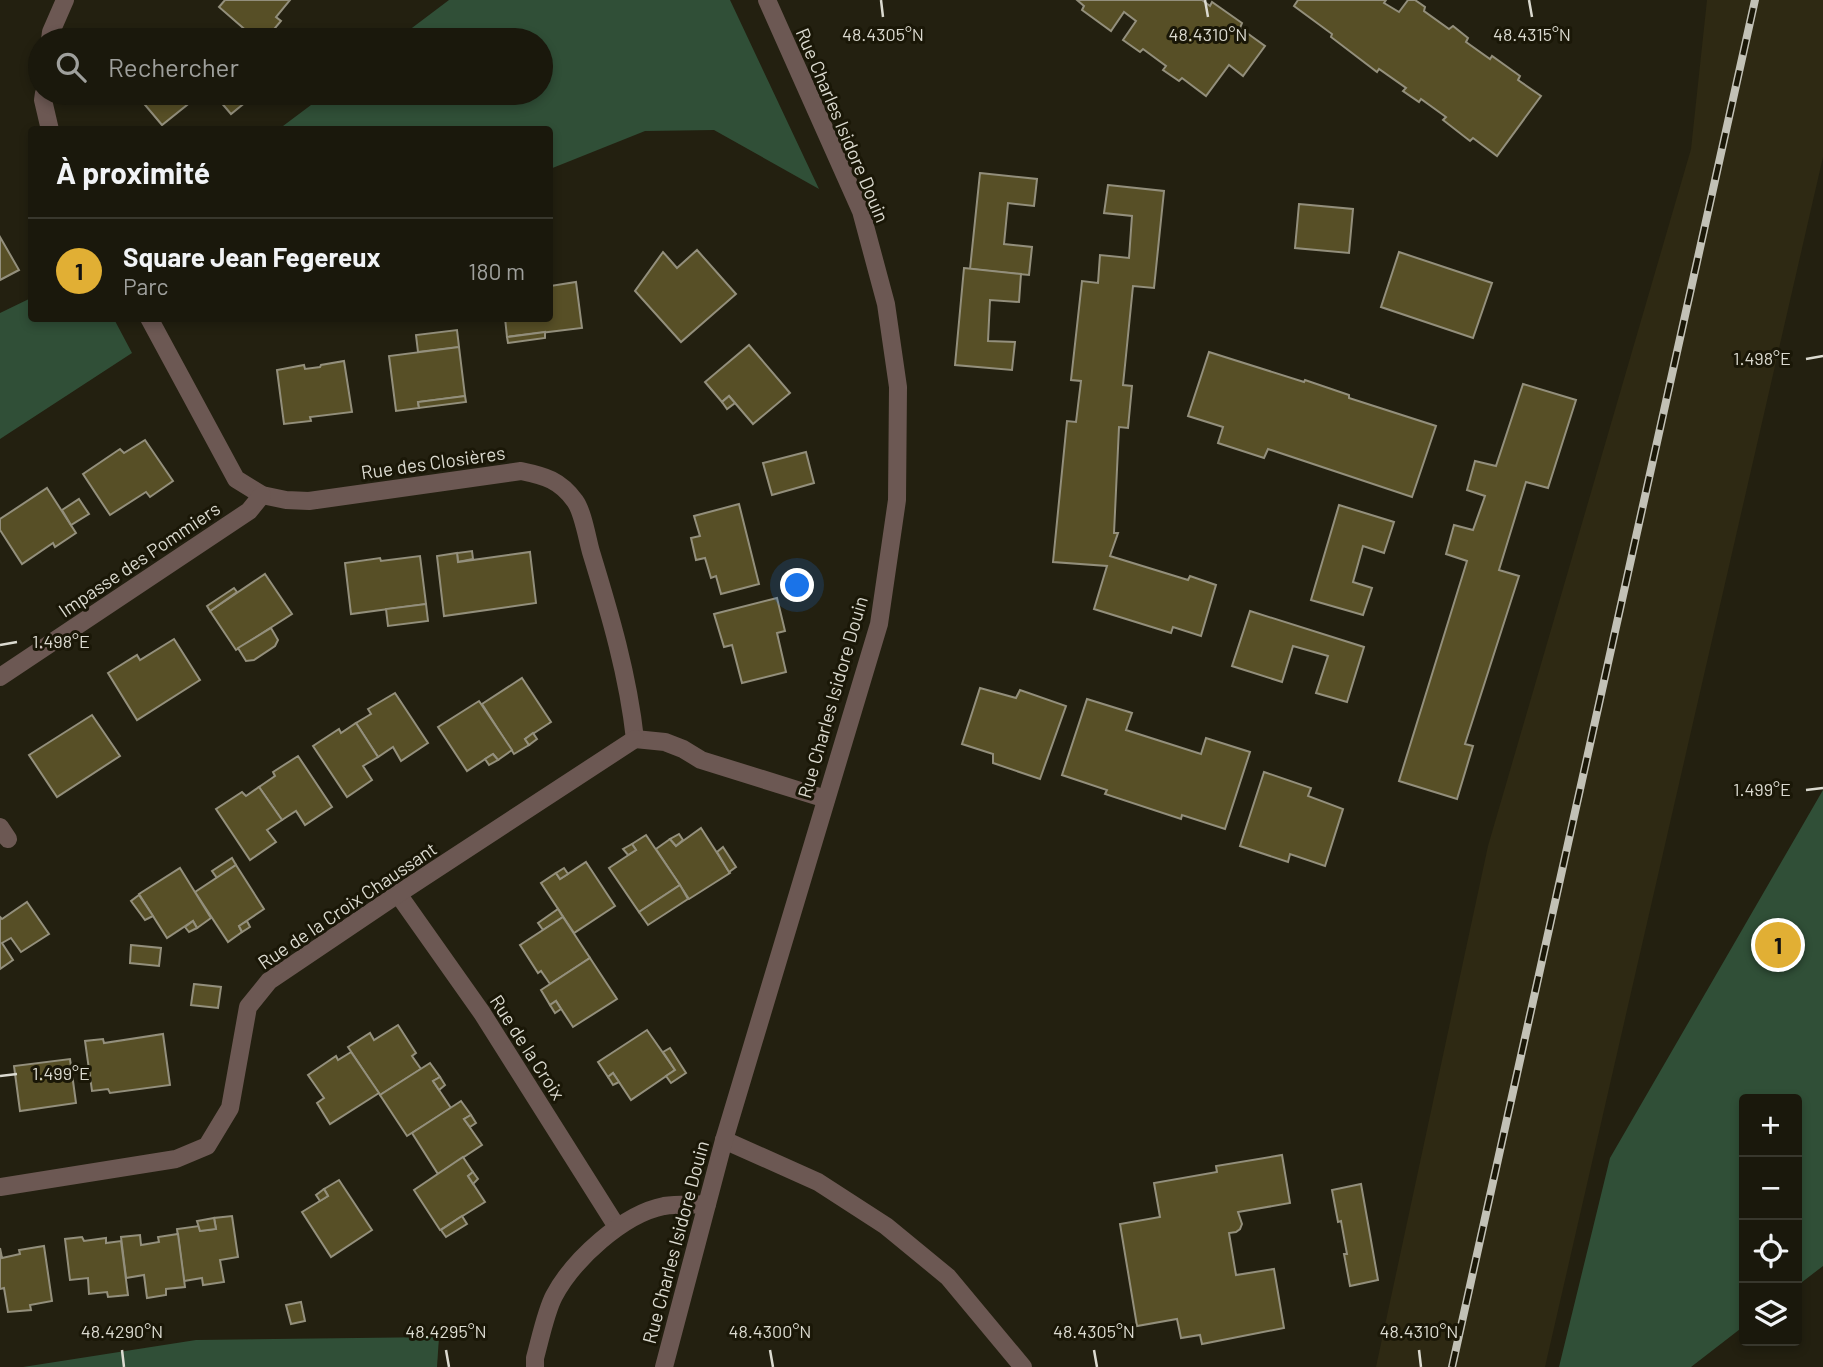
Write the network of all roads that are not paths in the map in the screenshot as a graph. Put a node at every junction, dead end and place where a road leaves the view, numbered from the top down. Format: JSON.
{"nodes":[{"id":1,"x":65,"y":0,"type":"edge"},
{"id":2,"x":767,"y":0,"type":"edge"},
{"id":3,"x":53,"y":28,"type":"edge"},
{"id":4,"x":44,"y":105,"type":"edge"},
{"id":5,"x":49,"y":126,"type":"edge"},
{"id":6,"x":151,"y":322,"type":"edge"},
{"id":7,"x":262,"y":495,"type":"junction"},
{"id":8,"x":0,"y":677,"type":"edge"},
{"id":9,"x":635,"y":739,"type":"junction"},
{"id":10,"x":826,"y":799,"type":"junction"},
{"id":11,"x":398,"y":894,"type":"junction"},
{"id":12,"x":724,"y":1140,"type":"junction"},
{"id":13,"x":0,"y":1187,"type":"edge"},
{"id":14,"x":707,"y":1204,"type":"junction"},
{"id":15,"x":617,"y":1227,"type":"junction"},
{"id":16,"x":535,"y":1367,"type":"edge"},
{"id":17,"x":664,"y":1367,"type":"edge"},
{"id":18,"x":1023,"y":1367,"type":"edge"}],
"edges":[{"from":1,"to":3,"type":"street"},
{"from":2,"to":10,"type":"street","name":"Rue Charles Isidore Douin"},
{"from":4,"to":5,"type":"street"},
{"from":6,"to":7,"type":"street","name":"Rue des Closières"},
{"from":7,"to":8,"type":"street","name":"Impasse des Pommiers"},
{"from":7,"to":9,"type":"street","name":"Rue des Closières"},
{"from":9,"to":10,"type":"street"},
{"from":9,"to":11,"type":"street","name":"Rue de la Croix Chaussant"},
{"from":10,"to":12,"type":"street","name":"Rue Charles Isidore Douin"},
{"from":11,"to":13,"type":"street","name":"Rue de la Croix Chaussant"},
{"from":11,"to":15,"type":"street","name":"Rue de la Croix"},
{"from":12,"to":14,"type":"street","name":"Rue Charles Isidore Douin"},
{"from":12,"to":18,"type":"street"},
{"from":14,"to":15,"type":"street"},
{"from":14,"to":17,"type":"street","name":"Rue Charles Isidore Douin"},
{"from":15,"to":16,"type":"street"}]}
